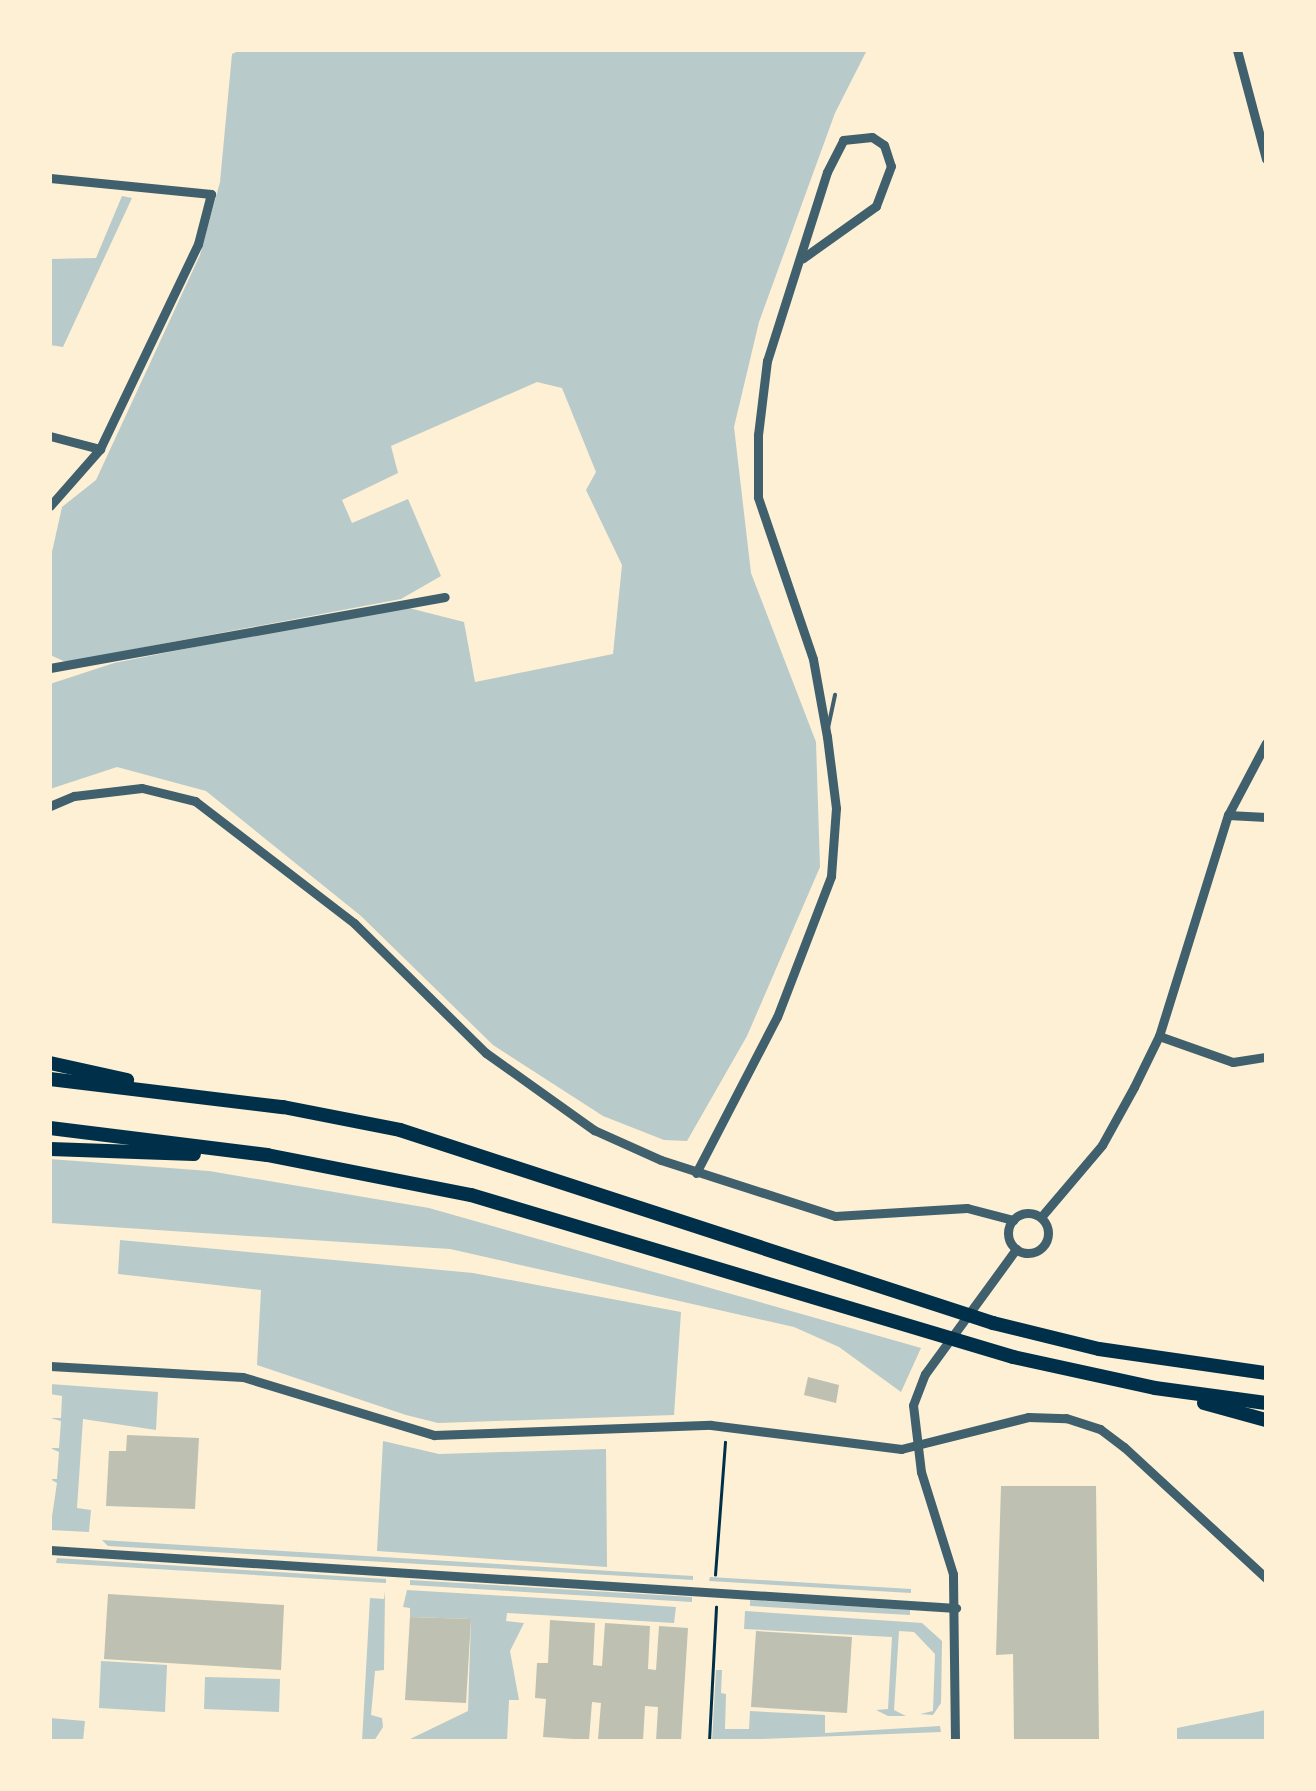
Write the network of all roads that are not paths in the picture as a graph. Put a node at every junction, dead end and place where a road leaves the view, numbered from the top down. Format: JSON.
{"nodes":[{"id":1,"x":1236,"y":50,"type":"edge"},
{"id":2,"x":1266,"y":159,"type":"edge"},
{"id":3,"x":50,"y":178,"type":"edge"},
{"id":4,"x":803,"y":258,"type":"junction"},
{"id":5,"x":50,"y":436,"type":"edge"},
{"id":6,"x":100,"y":450,"type":"junction"},
{"id":7,"x":50,"y":506,"type":"edge"},
{"id":8,"x":444,"y":597,"type":"dead end"},
{"id":9,"x":50,"y":668,"type":"edge"},
{"id":10,"x":834,"y":695,"type":"dead end"},
{"id":11,"x":827,"y":737,"type":"junction"},
{"id":12,"x":1266,"y":743,"type":"edge"},
{"id":13,"x":50,"y":806,"type":"edge"},
{"id":14,"x":1228,"y":815,"type":"junction"},
{"id":15,"x":1266,"y":817,"type":"edge"},
{"id":16,"x":1158,"y":1036,"type":"junction"},
{"id":17,"x":1266,"y":1056,"type":"edge"},
{"id":18,"x":50,"y":1063,"type":"edge"},
{"id":19,"x":50,"y":1078,"type":"edge"},
{"id":20,"x":196,"y":1096,"type":"junction"},
{"id":21,"x":50,"y":1128,"type":"edge"},
{"id":22,"x":50,"y":1149,"type":"edge"},
{"id":23,"x":267,"y":1155,"type":"junction"},
{"id":24,"x":696,"y":1173,"type":"junction"},
{"id":25,"x":1041,"y":1216,"type":"junction"},
{"id":26,"x":1012,"y":1220,"type":"junction"},
{"id":27,"x":1016,"y":1250,"type":"junction"},
{"id":28,"x":50,"y":1366,"type":"edge"},
{"id":29,"x":1266,"y":1372,"type":"edge"},
{"id":30,"x":1155,"y":1388,"type":"junction"},
{"id":31,"x":1266,"y":1403,"type":"edge"},
{"id":32,"x":1266,"y":1420,"type":"edge"},
{"id":33,"x":916,"y":1448,"type":"junction"},
{"id":34,"x":50,"y":1550,"type":"edge"},
{"id":35,"x":1266,"y":1578,"type":"edge"},
{"id":36,"x":956,"y":1608,"type":"junction"},
{"id":37,"x":955,"y":1741,"type":"edge"}],
"edges":[{"from":1,"to":2,"type":"street"},
{"from":3,"to":6,"type":"street"},
{"from":4,"to":4,"type":"street"},
{"from":4,"to":11,"type":"street"},
{"from":5,"to":6,"type":"street"},
{"from":6,"to":7,"type":"street"},
{"from":8,"to":9,"type":"street"},
{"from":10,"to":11,"type":"lane"},
{"from":11,"to":24,"type":"street"},
{"from":12,"to":14,"type":"street"},
{"from":13,"to":24,"type":"street"},
{"from":14,"to":15,"type":"street"},
{"from":14,"to":16,"type":"street"},
{"from":16,"to":17,"type":"street"},
{"from":16,"to":25,"type":"street"},
{"from":18,"to":20,"type":"highway"},
{"from":19,"to":20,"type":"highway"},
{"from":20,"to":29,"type":"highway"},
{"from":21,"to":23,"type":"highway"},
{"from":22,"to":23,"type":"highway"},
{"from":23,"to":30,"type":"highway"},
{"from":24,"to":26,"type":"street"},
{"from":25,"to":26,"type":"street"},
{"from":25,"to":27,"type":"street"},
{"from":26,"to":27,"type":"street"},
{"from":27,"to":33,"type":"street"},
{"from":28,"to":33,"type":"street"},
{"from":30,"to":31,"type":"highway"},
{"from":30,"to":32,"type":"highway"},
{"from":33,"to":35,"type":"street"},
{"from":33,"to":36,"type":"street"},
{"from":34,"to":36,"type":"street"},
{"from":36,"to":37,"type":"street"}]}
